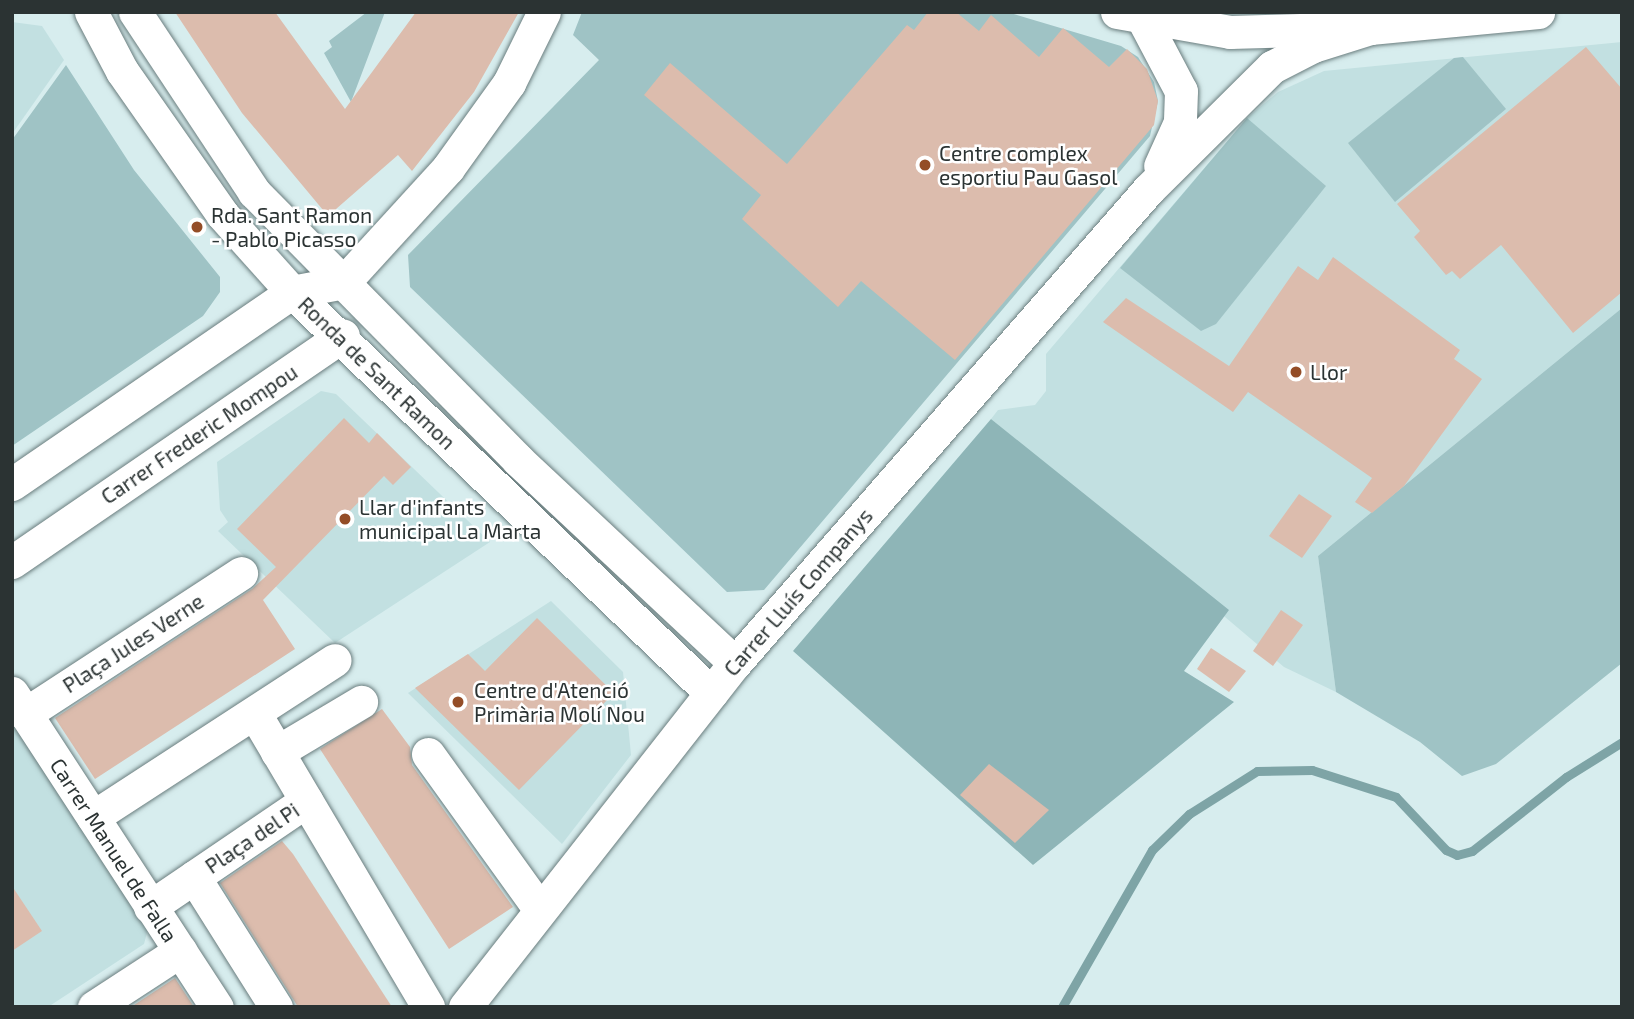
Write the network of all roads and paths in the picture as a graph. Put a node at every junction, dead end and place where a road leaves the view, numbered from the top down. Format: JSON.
{"nodes":[{"id":1,"x":91,"y":12,"type":"edge"},
{"id":2,"x":135,"y":12,"type":"edge"},
{"id":3,"x":544,"y":12,"type":"edge"},
{"id":4,"x":1538,"y":12,"type":"edge"},
{"id":5,"x":1477,"y":15,"type":"edge"},
{"id":6,"x":1130,"y":16,"type":"edge"},
{"id":7,"x":1370,"y":28,"type":"junction"},
{"id":8,"x":1148,"y":190,"type":"junction"},
{"id":9,"x":344,"y":282,"type":"junction"},
{"id":10,"x":292,"y":292,"type":"junction"},
{"id":11,"x":343,"y":335,"type":"junction"},
{"id":12,"x":12,"y":484,"type":"edge"},
{"id":13,"x":12,"y":562,"type":"edge"},
{"id":14,"x":241,"y":573,"type":"dead end"},
{"id":15,"x":335,"y":660,"type":"dead end"},
{"id":16,"x":735,"y":663,"type":"junction"},
{"id":17,"x":711,"y":693,"type":"junction"},
{"id":18,"x":361,"y":702,"type":"dead end"},
{"id":19,"x":19,"y":704,"type":"edge"},
{"id":20,"x":255,"y":714,"type":"junction"},
{"id":21,"x":277,"y":752,"type":"junction"},
{"id":22,"x":428,"y":754,"type":"dead end"},
{"id":23,"x":306,"y":801,"type":"junction"},
{"id":24,"x":93,"y":817,"type":"junction"},
{"id":25,"x":194,"y":877,"type":"junction"},
{"id":26,"x":150,"y":907,"type":"junction"},
{"id":27,"x":214,"y":910,"type":"junction"},
{"id":28,"x":540,"y":910,"type":"junction"},
{"id":29,"x":176,"y":944,"type":"junction"},
{"id":30,"x":94,"y":1007,"type":"edge"},
{"id":31,"x":217,"y":1007,"type":"edge"},
{"id":32,"x":276,"y":1007,"type":"edge"},
{"id":33,"x":428,"y":1007,"type":"edge"},
{"id":34,"x":465,"y":1007,"type":"edge"}],
"edges":[{"from":1,"to":10,"type":"street","name":"Ronda de Sant Ramon"},
{"from":2,"to":9,"type":"street","name":"Ronda de Sant Ramon"},
{"from":3,"to":9,"type":"street"},
{"from":4,"to":5,"type":"street"},
{"from":5,"to":7,"type":"street"},
{"from":6,"to":7,"type":"street"},
{"from":6,"to":8,"type":"street","name":"Carrer Lluís Companys"},
{"from":7,"to":8,"type":"street","name":"Carrer Lluís Companys"},
{"from":8,"to":16,"type":"street","name":"Carrer Lluís Companys"},
{"from":9,"to":10,"type":"street"},
{"from":9,"to":11,"type":"street"},
{"from":9,"to":16,"type":"street","name":"Ronda de Sant Ramon"},
{"from":10,"to":11,"type":"street","name":"Ronda de Sant Ramon"},
{"from":10,"to":12,"type":"street"},
{"from":11,"to":13,"type":"street","name":"Carrer Frederic Mompou"},
{"from":11,"to":17,"type":"street","name":"Ronda de Sant Ramon"},
{"from":14,"to":19,"type":"street","name":"Plaça Jules Verne"},
{"from":15,"to":20,"type":"street"},
{"from":16,"to":17,"type":"street","name":"Carrer Lluís Companys"},
{"from":17,"to":28,"type":"street","name":"Carrer Lluís Companys"},
{"from":18,"to":21,"type":"street"},
{"from":19,"to":24,"type":"street","name":"Carrer Manuel de Falla"},
{"from":20,"to":21,"type":"street","name":"Plaça del Pi"},
{"from":20,"to":24,"type":"street"},
{"from":21,"to":23,"type":"street","name":"Plaça del Pi"},
{"from":22,"to":28,"type":"street"},
{"from":23,"to":25,"type":"street","name":"Plaça del Pi"},
{"from":23,"to":33,"type":"street"},
{"from":24,"to":26,"type":"street","name":"Carrer Manuel de Falla"},
{"from":25,"to":26,"type":"street","name":"Plaça del Pi"},
{"from":25,"to":27,"type":"street"},
{"from":26,"to":29,"type":"street","name":"Carrer Manuel de Falla"},
{"from":27,"to":29,"type":"street"},
{"from":27,"to":32,"type":"street"},
{"from":28,"to":34,"type":"street","name":"Carrer Lluís Companys"},
{"from":29,"to":30,"type":"street"},
{"from":29,"to":31,"type":"street","name":"Carrer Manuel de Falla"}]}
